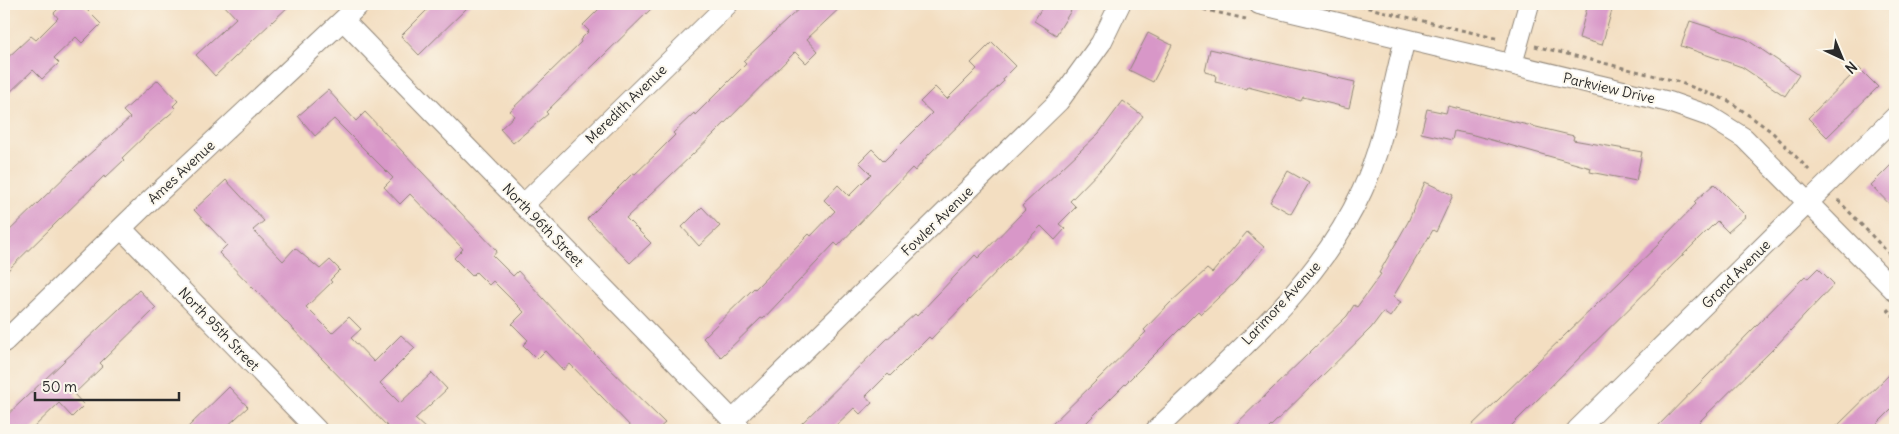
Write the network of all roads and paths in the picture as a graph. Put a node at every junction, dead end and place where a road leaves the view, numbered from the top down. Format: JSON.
{"nodes":[{"id":1,"x":360,"y":4,"type":"edge"},
{"id":2,"x":728,"y":4,"type":"edge"},
{"id":3,"x":1120,"y":4,"type":"edge"},
{"id":4,"x":1258,"y":4,"type":"edge"},
{"id":5,"x":1352,"y":4,"type":"edge"},
{"id":6,"x":1529,"y":4,"type":"edge"},
{"id":7,"x":343,"y":20,"type":"junction"},
{"id":8,"x":1405,"y":38,"type":"junction"},
{"id":9,"x":1504,"y":40,"type":"dead end"},
{"id":10,"x":1512,"y":64,"type":"junction"},
{"id":11,"x":1895,"y":117,"type":"edge"},
{"id":12,"x":1836,"y":199,"type":"dead end"},
{"id":13,"x":1809,"y":202,"type":"junction"},
{"id":14,"x":523,"y":204,"type":"junction"},
{"id":15,"x":122,"y":229,"type":"junction"},
{"id":16,"x":1895,"y":260,"type":"edge"},
{"id":17,"x":1895,"y":291,"type":"edge"},
{"id":18,"x":4,"y":342,"type":"edge"},
{"id":19,"x":738,"y":425,"type":"edge"},
{"id":20,"x":304,"y":426,"type":"edge"},
{"id":21,"x":1156,"y":430,"type":"edge"},
{"id":22,"x":1577,"y":430,"type":"edge"}],
"edges":[{"from":1,"to":7,"type":"street","name":"Ames Avenue"},
{"from":2,"to":14,"type":"street","name":"Meredith Avenue"},
{"from":3,"to":19,"type":"street","name":"Fowler Avenue"},
{"from":4,"to":8,"type":"street","name":"Parkview Drive"},
{"from":5,"to":9,"type":"path"},
{"from":6,"to":10,"type":"street"},
{"from":7,"to":14,"type":"street","name":"North 96th Street"},
{"from":7,"to":15,"type":"street","name":"Ames Avenue"},
{"from":8,"to":10,"type":"street","name":"Parkview Drive"},
{"from":8,"to":21,"type":"street","name":"Larimore Avenue"},
{"from":10,"to":13,"type":"street","name":"Parkview Drive"},
{"from":11,"to":13,"type":"street","name":"Grand Avenue"},
{"from":12,"to":16,"type":"path"},
{"from":13,"to":17,"type":"street","name":"Parkview Drive"},
{"from":13,"to":22,"type":"street","name":"Grand Avenue"},
{"from":14,"to":19,"type":"street","name":"North 96th Street"},
{"from":15,"to":18,"type":"street","name":"Ames Avenue"},
{"from":15,"to":20,"type":"street","name":"North 95th Street"}]}
